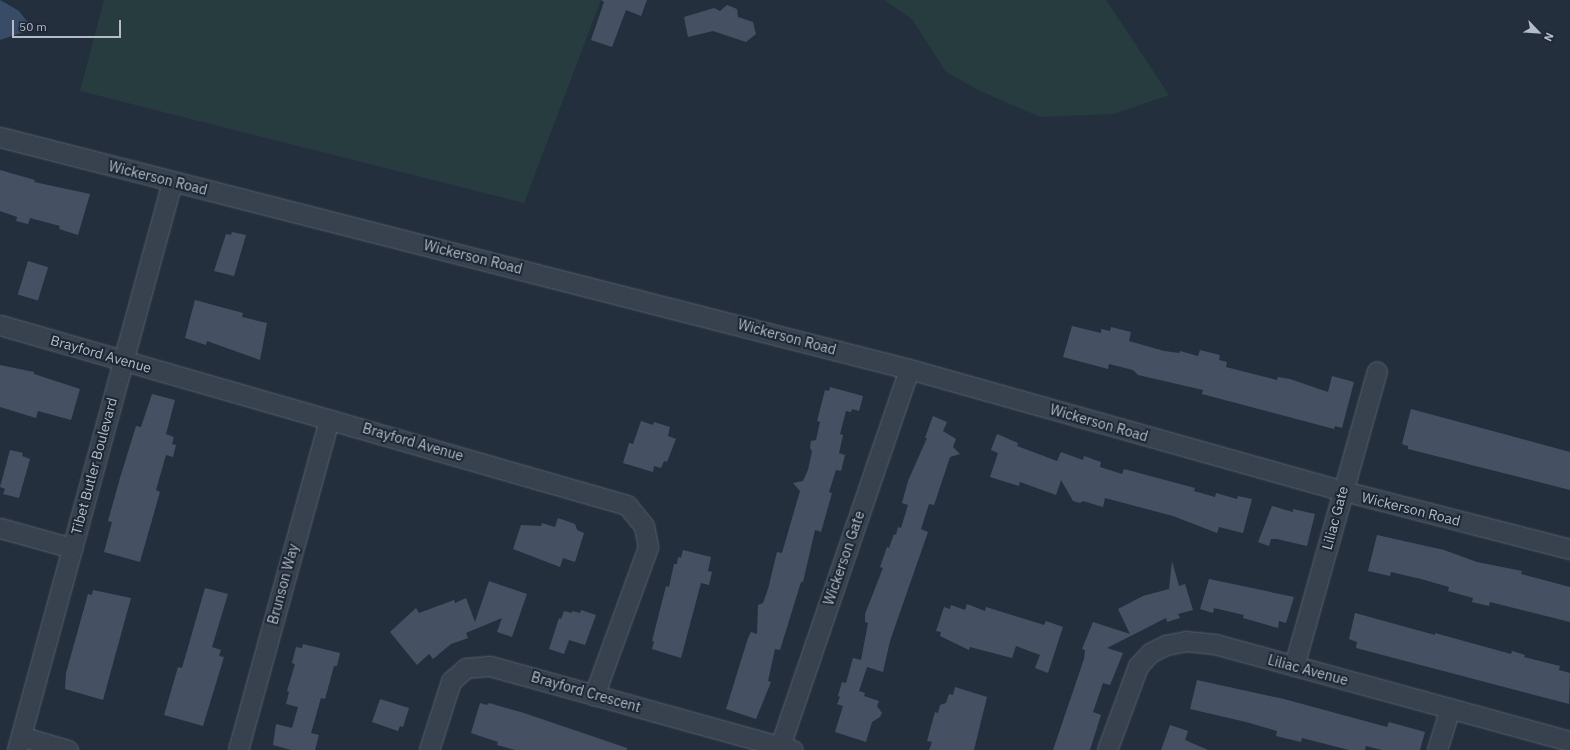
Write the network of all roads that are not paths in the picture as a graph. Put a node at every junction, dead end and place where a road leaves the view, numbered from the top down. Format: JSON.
{"nodes":[{"id":1,"x":0,"y":137,"type":"edge"},
{"id":2,"x":172,"y":182,"type":"junction"},
{"id":3,"x":0,"y":325,"type":"edge"},
{"id":4,"x":123,"y":360,"type":"junction"},
{"id":5,"x":909,"y":369,"type":"junction"},
{"id":6,"x":1377,"y":371,"type":"dead end"},
{"id":7,"x":329,"y":418,"type":"junction"},
{"id":8,"x":1343,"y":491,"type":"junction"},
{"id":9,"x":0,"y":528,"type":"edge"},
{"id":10,"x":72,"y":548,"type":"junction"},
{"id":11,"x":1570,"y":549,"type":"edge"},
{"id":12,"x":1294,"y":666,"type":"junction"},
{"id":13,"x":594,"y":695,"type":"junction"},
{"id":14,"x":1450,"y":708,"type":"junction"},
{"id":15,"x":1570,"y":741,"type":"edge"},
{"id":16,"x":19,"y":743,"type":"edge"},
{"id":17,"x":787,"y":748,"type":"edge"},
{"id":18,"x":68,"y":750,"type":"edge"},
{"id":19,"x":238,"y":750,"type":"edge"},
{"id":20,"x":429,"y":750,"type":"edge"},
{"id":21,"x":1107,"y":750,"type":"edge"},
{"id":22,"x":1437,"y":750,"type":"edge"}],
"edges":[{"from":1,"to":2,"type":"street","name":"Wickerson Road"},
{"from":2,"to":4,"type":"street","name":"Tibet Butler Boulevard"},
{"from":2,"to":5,"type":"street","name":"Wickerson Road"},
{"from":3,"to":4,"type":"street","name":"Brayford Avenue"},
{"from":4,"to":7,"type":"street","name":"Brayford Avenue"},
{"from":4,"to":10,"type":"street","name":"Tibet Butler Boulevard"},
{"from":5,"to":8,"type":"street","name":"Wickerson Road"},
{"from":5,"to":17,"type":"street","name":"Wickerson Gate"},
{"from":6,"to":8,"type":"street","name":"Liliac Gate"},
{"from":7,"to":13,"type":"street","name":"Brayford Avenue"},
{"from":7,"to":19,"type":"street","name":"Brunson Way"},
{"from":8,"to":11,"type":"street","name":"Wickerson Road"},
{"from":8,"to":12,"type":"street","name":"Liliac Gate"},
{"from":9,"to":10,"type":"street"},
{"from":10,"to":16,"type":"street","name":"Tibet Butler Boulevard"},
{"from":12,"to":14,"type":"street","name":"Liliac Avenue"},
{"from":12,"to":21,"type":"street","name":"Liliac Avenue"},
{"from":13,"to":17,"type":"street","name":"Brayford Crescent"},
{"from":13,"to":20,"type":"street","name":"Brayford Crescent"},
{"from":14,"to":15,"type":"street","name":"Liliac Avenue"},
{"from":14,"to":22,"type":"street"},
{"from":16,"to":18,"type":"street"}]}
